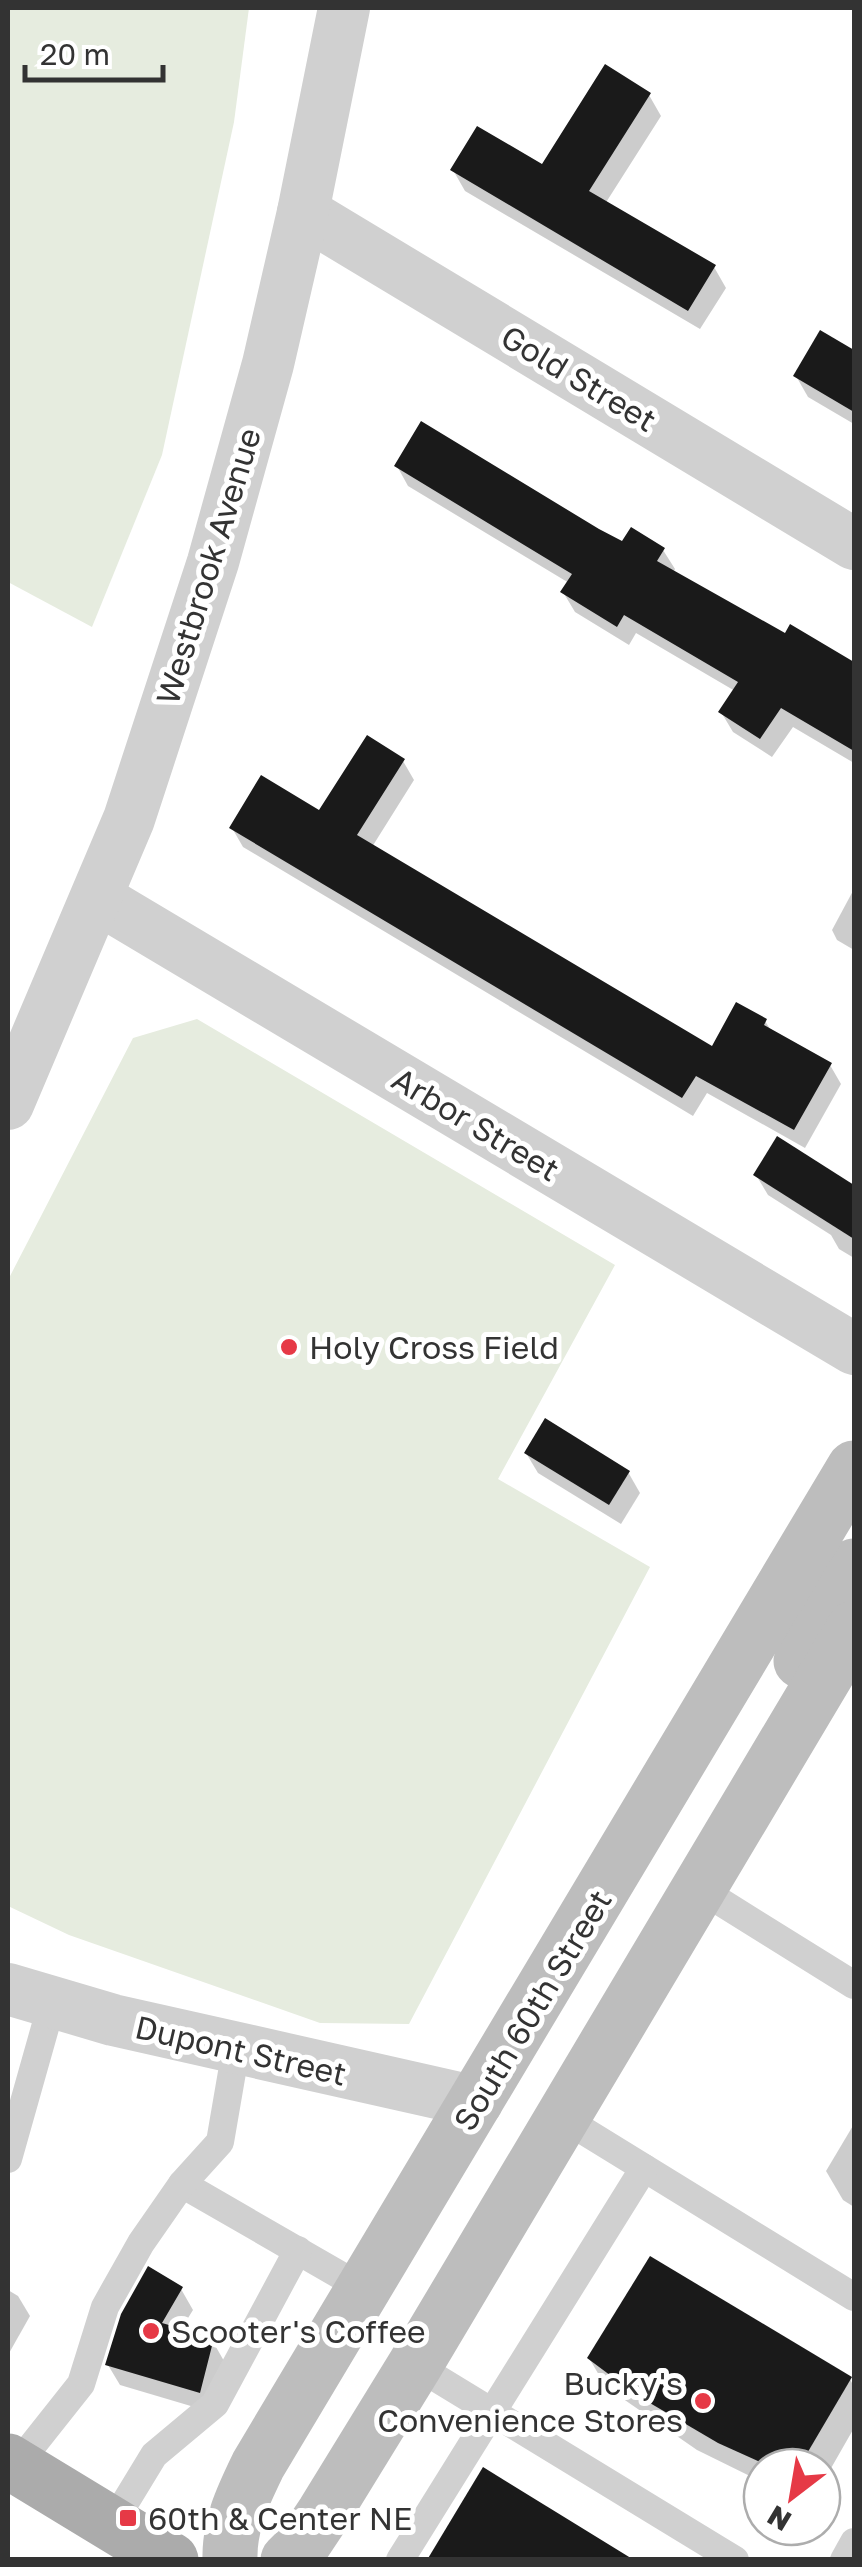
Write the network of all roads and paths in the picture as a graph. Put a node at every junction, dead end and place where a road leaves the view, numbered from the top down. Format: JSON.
{"nodes":[{"id":1,"x":344,"y":8,"type":"edge"},
{"id":2,"x":304,"y":212,"type":"junction"},
{"id":3,"x":854,"y":544,"type":"edge"},
{"id":4,"x":97,"y":898,"type":"junction"},
{"id":5,"x":8,"y":1104,"type":"edge"},
{"id":6,"x":854,"y":1349,"type":"edge"},
{"id":7,"x":854,"y":1468,"type":"edge"},
{"id":8,"x":854,"y":1566,"type":"edge"},
{"id":9,"x":854,"y":1628,"type":"edge"},
{"id":10,"x":793,"y":1732,"type":"junction"},
{"id":11,"x":700,"y":1889,"type":"junction"},
{"id":12,"x":854,"y":1986,"type":"edge"},
{"id":13,"x":30,"y":1996,"type":"edge"},
{"id":14,"x":236,"y":2049,"type":"junction"},
{"id":15,"x":477,"y":2102,"type":"junction"},
{"id":16,"x":564,"y":2118,"type":"junction"},
{"id":17,"x":8,"y":2159,"type":"edge"},
{"id":18,"x":644,"y":2168,"type":"junction"},
{"id":19,"x":182,"y":2184,"type":"junction"},
{"id":20,"x":298,"y":2250,"type":"junction"},
{"id":21,"x":364,"y":2289,"type":"junction"},
{"id":22,"x":854,"y":2296,"type":"edge"},
{"id":23,"x":414,"y":2365,"type":"junction"},
{"id":24,"x":490,"y":2412,"type":"junction"},
{"id":25,"x":12,"y":2464,"type":"edge"},
{"id":26,"x":112,"y":2524,"type":"junction"},
{"id":27,"x":854,"y":2542,"type":"edge"},
{"id":28,"x":171,"y":2560,"type":"edge"},
{"id":29,"x":230,"y":2560,"type":"edge"},
{"id":30,"x":288,"y":2560,"type":"edge"},
{"id":31,"x":400,"y":2560,"type":"edge"},
{"id":32,"x":734,"y":2560,"type":"edge"},
{"id":33,"x":844,"y":2560,"type":"edge"}],
"edges":[{"from":1,"to":2,"type":"street","name":"Westbrook Avenue"},
{"from":2,"to":3,"type":"street","name":"Gold Street"},
{"from":2,"to":4,"type":"street","name":"Westbrook Avenue"},
{"from":4,"to":5,"type":"street","name":"Westbrook Avenue"},
{"from":4,"to":6,"type":"street","name":"Arbor Street"},
{"from":7,"to":15,"type":"main road","name":"South 60th Street"},
{"from":8,"to":10,"type":"main road"},
{"from":9,"to":10,"type":"main road"},
{"from":10,"to":11,"type":"main road"},
{"from":11,"to":12,"type":"lane"},
{"from":11,"to":16,"type":"main road"},
{"from":13,"to":14,"type":"street","name":"Dupont Street"},
{"from":13,"to":17,"type":"lane"},
{"from":14,"to":15,"type":"street","name":"Dupont Street"},
{"from":14,"to":19,"type":"lane"},
{"from":15,"to":21,"type":"main road","name":"South 60th Street"},
{"from":16,"to":18,"type":"lane"},
{"from":16,"to":23,"type":"main road"},
{"from":18,"to":22,"type":"lane"},
{"from":18,"to":24,"type":"lane"},
{"from":19,"to":20,"type":"lane"},
{"from":19,"to":25,"type":"lane"},
{"from":20,"to":21,"type":"lane"},
{"from":20,"to":26,"type":"lane"},
{"from":21,"to":29,"type":"main road","name":"South 60th Street"},
{"from":23,"to":24,"type":"lane"},
{"from":23,"to":30,"type":"main road"},
{"from":24,"to":31,"type":"lane"},
{"from":24,"to":32,"type":"lane"},
{"from":25,"to":26,"type":"main road"},
{"from":26,"to":28,"type":"main road"},
{"from":27,"to":33,"type":"lane"}]}
